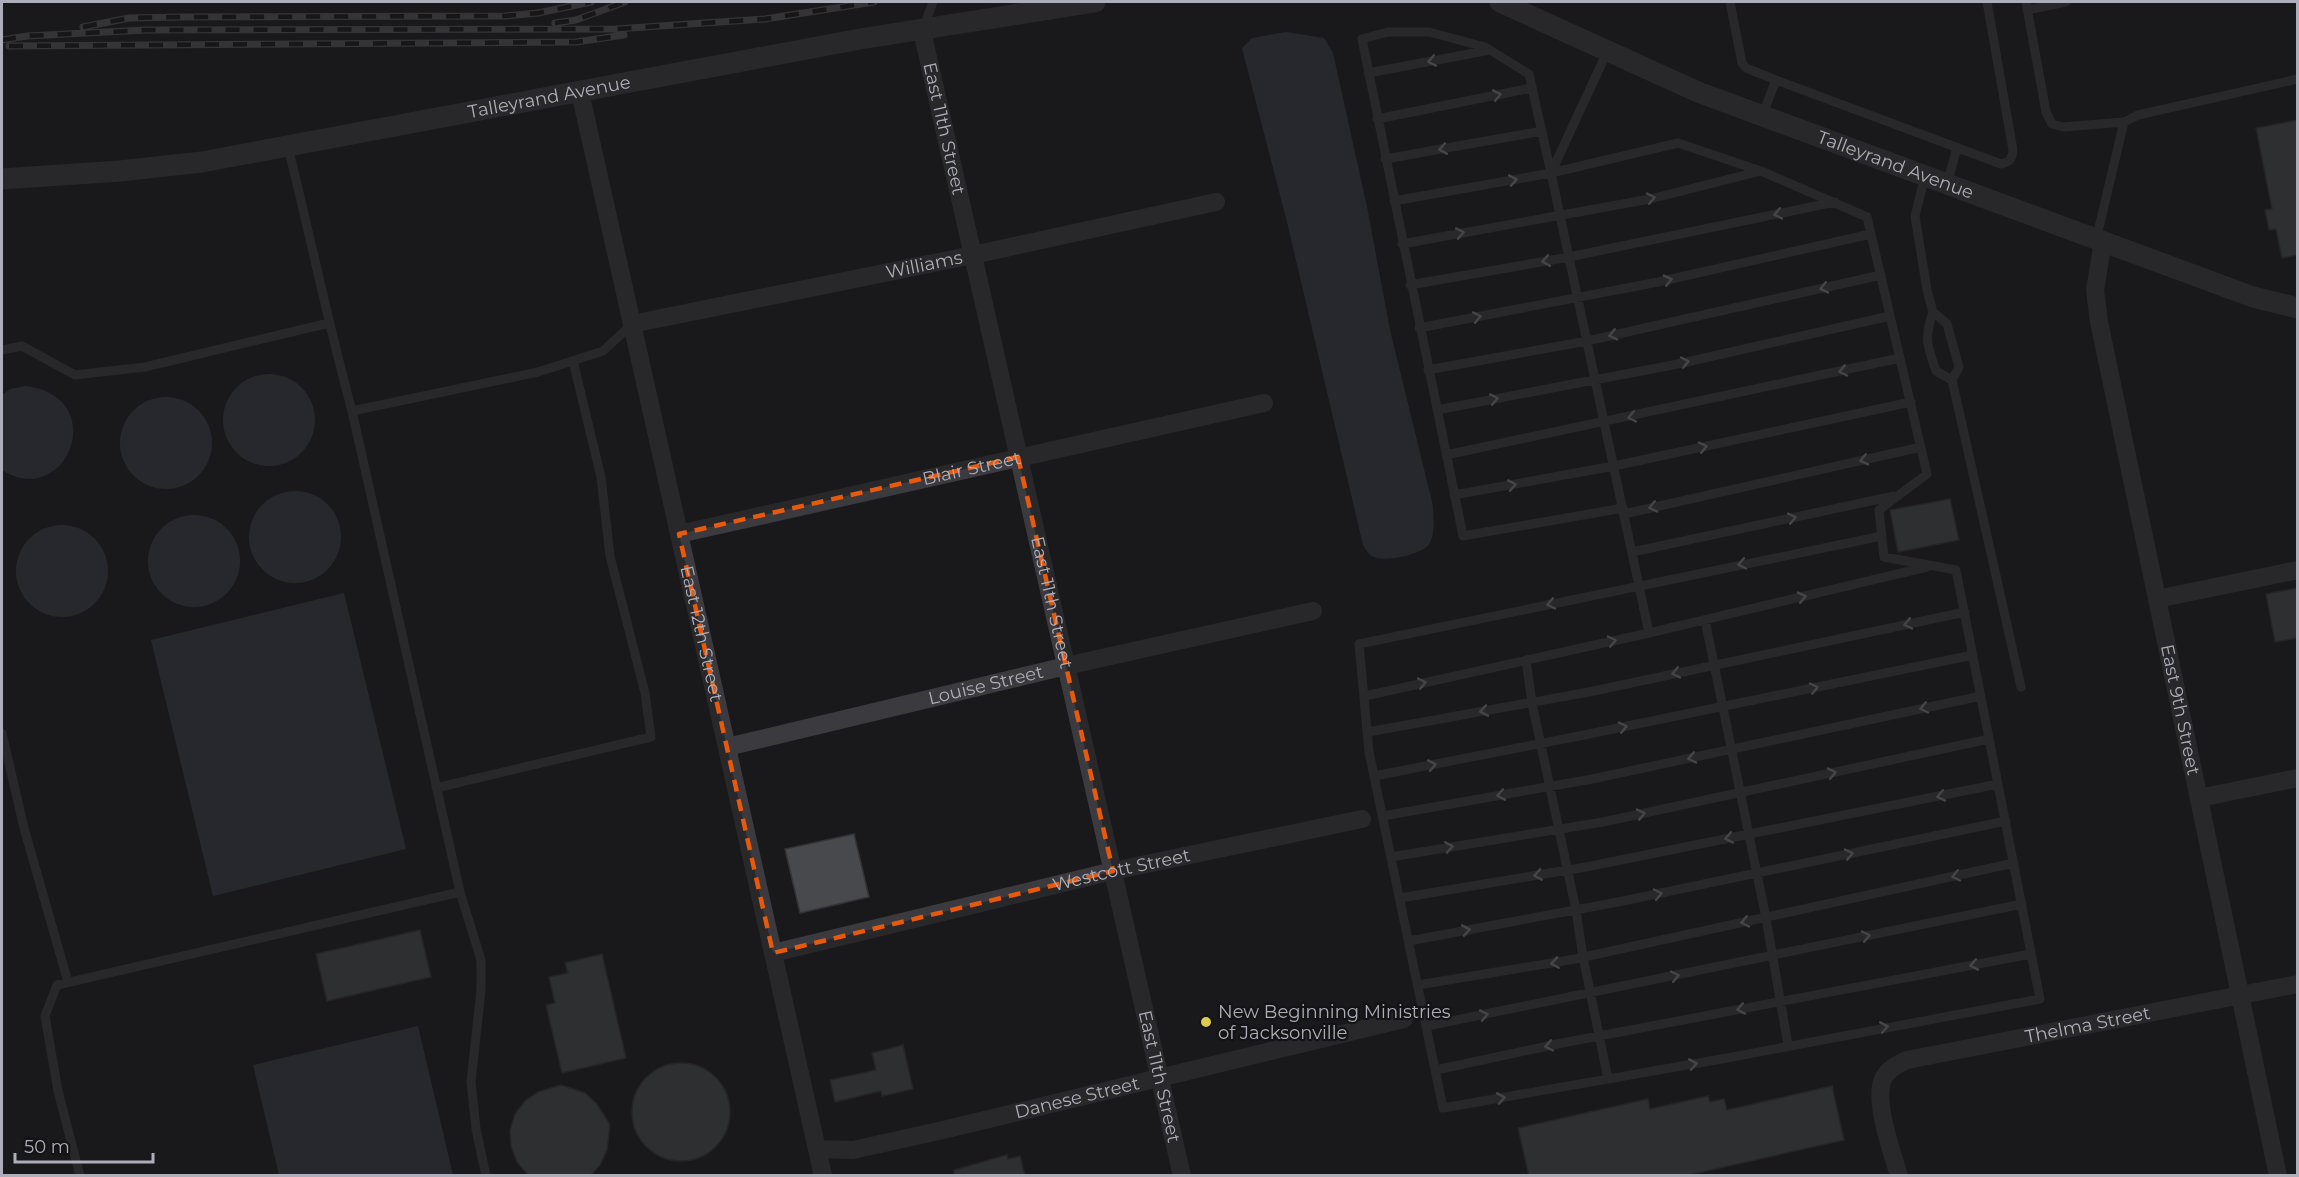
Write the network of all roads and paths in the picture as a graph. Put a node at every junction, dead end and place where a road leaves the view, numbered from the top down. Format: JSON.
{"nodes":[{"id":1,"x":933,"y":2,"type":"edge"},
{"id":2,"x":1095,"y":2,"type":"edge"},
{"id":3,"x":1500,"y":2,"type":"edge"},
{"id":4,"x":1730,"y":2,"type":"edge"},
{"id":5,"x":1987,"y":2,"type":"edge"},
{"id":6,"x":2066,"y":2,"type":"edge"},
{"id":7,"x":2026,"y":6,"type":"edge"},
{"id":8,"x":922,"y":31,"type":"junction"},
{"id":9,"x":1490,"y":50,"type":"junction"},
{"id":10,"x":1608,"y":50,"type":"junction"},
{"id":11,"x":1368,"y":74,"type":"junction"},
{"id":12,"x":2298,"y":79,"type":"edge"},
{"id":13,"x":1776,"y":80,"type":"junction"},
{"id":14,"x":1532,"y":88,"type":"junction"},
{"id":15,"x":580,"y":92,"type":"junction"},
{"id":16,"x":1762,"y":116,"type":"junction"},
{"id":17,"x":1377,"y":119,"type":"junction"},
{"id":18,"x":2124,"y":122,"type":"junction"},
{"id":19,"x":1542,"y":131,"type":"junction"},
{"id":20,"x":288,"y":147,"type":"junction"},
{"id":21,"x":1957,"y":147,"type":"junction"},
{"id":22,"x":1385,"y":159,"type":"junction"},
{"id":23,"x":1761,"y":171,"type":"junction"},
{"id":24,"x":1551,"y":173,"type":"junction"},
{"id":25,"x":1925,"y":176,"type":"junction"},
{"id":26,"x":2,"y":179,"type":"edge"},
{"id":27,"x":1946,"y":186,"type":"junction"},
{"id":28,"x":1394,"y":201,"type":"junction"},
{"id":29,"x":1216,"y":202,"type":"dead end"},
{"id":30,"x":1835,"y":202,"type":"junction"},
{"id":31,"x":1561,"y":214,"type":"junction"},
{"id":32,"x":1871,"y":234,"type":"junction"},
{"id":33,"x":2099,"y":241,"type":"junction"},
{"id":34,"x":1402,"y":244,"type":"junction"},
{"id":35,"x":973,"y":255,"type":"junction"},
{"id":36,"x":1569,"y":257,"type":"junction"},
{"id":37,"x":1881,"y":275,"type":"junction"},
{"id":38,"x":1410,"y":285,"type":"junction"},
{"id":39,"x":1577,"y":297,"type":"junction"},
{"id":40,"x":2298,"y":308,"type":"edge"},
{"id":41,"x":1933,"y":312,"type":"junction"},
{"id":42,"x":1890,"y":316,"type":"junction"},
{"id":43,"x":329,"y":323,"type":"junction"},
{"id":44,"x":632,"y":324,"type":"junction"},
{"id":45,"x":1419,"y":328,"type":"junction"},
{"id":46,"x":1587,"y":341,"type":"junction"},
{"id":47,"x":2,"y":350,"type":"edge"},
{"id":48,"x":1900,"y":358,"type":"junction"},
{"id":49,"x":573,"y":361,"type":"junction"},
{"id":50,"x":1428,"y":370,"type":"junction"},
{"id":51,"x":1595,"y":379,"type":"junction"},
{"id":52,"x":1952,"y":380,"type":"junction"},
{"id":53,"x":1911,"y":402,"type":"junction"},
{"id":54,"x":1264,"y":403,"type":"dead end"},
{"id":55,"x":1437,"y":410,"type":"junction"},
{"id":56,"x":352,"y":411,"type":"junction"},
{"id":57,"x":1604,"y":423,"type":"junction"},
{"id":58,"x":1921,"y":447,"type":"junction"},
{"id":59,"x":1446,"y":455,"type":"junction"},
{"id":60,"x":1018,"y":458,"type":"junction"},
{"id":61,"x":1614,"y":466,"type":"junction"},
{"id":62,"x":1454,"y":495,"type":"junction"},
{"id":63,"x":1898,"y":495,"type":"junction"},
{"id":64,"x":1623,"y":511,"type":"junction"},
{"id":65,"x":679,"y":534,"type":"junction"},
{"id":66,"x":1882,"y":536,"type":"junction"},
{"id":67,"x":1632,"y":552,"type":"junction"},
{"id":68,"x":1932,"y":566,"type":"junction"},
{"id":69,"x":2298,"y":570,"type":"edge"},
{"id":70,"x":1639,"y":586,"type":"junction"},
{"id":71,"x":2157,"y":599,"type":"junction"},
{"id":72,"x":1313,"y":611,"type":"dead end"},
{"id":73,"x":1965,"y":612,"type":"junction"},
{"id":74,"x":1705,"y":620,"type":"junction"},
{"id":75,"x":1649,"y":633,"type":"junction"},
{"id":76,"x":1973,"y":655,"type":"junction"},
{"id":77,"x":1526,"y":660,"type":"junction"},
{"id":78,"x":1714,"y":665,"type":"junction"},
{"id":79,"x":1066,"y":666,"type":"junction"},
{"id":80,"x":2021,"y":687,"type":"dead end"},
{"id":81,"x":1365,"y":696,"type":"junction"},
{"id":82,"x":1981,"y":696,"type":"junction"},
{"id":83,"x":1532,"y":702,"type":"junction"},
{"id":84,"x":1723,"y":707,"type":"junction"},
{"id":85,"x":1368,"y":732,"type":"junction"},
{"id":86,"x":2,"y":733,"type":"edge"},
{"id":87,"x":1989,"y":739,"type":"junction"},
{"id":88,"x":1541,"y":744,"type":"junction"},
{"id":89,"x":727,"y":747,"type":"junction"},
{"id":90,"x":1731,"y":750,"type":"junction"},
{"id":91,"x":1374,"y":776,"type":"junction"},
{"id":92,"x":2298,"y":778,"type":"edge"},
{"id":93,"x":1998,"y":784,"type":"junction"},
{"id":94,"x":1551,"y":786,"type":"junction"},
{"id":95,"x":436,"y":788,"type":"junction"},
{"id":96,"x":1740,"y":793,"type":"junction"},
{"id":97,"x":2199,"y":798,"type":"junction"},
{"id":98,"x":1383,"y":816,"type":"junction"},
{"id":99,"x":1362,"y":819,"type":"dead end"},
{"id":100,"x":2006,"y":821,"type":"junction"},
{"id":101,"x":1557,"y":829,"type":"junction"},
{"id":102,"x":1749,"y":834,"type":"junction"},
{"id":103,"x":1391,"y":857,"type":"junction"},
{"id":104,"x":2014,"y":864,"type":"junction"},
{"id":105,"x":1113,"y":871,"type":"junction"},
{"id":106,"x":1566,"y":871,"type":"junction"},
{"id":107,"x":1756,"y":873,"type":"junction"},
{"id":108,"x":460,"y":892,"type":"junction"},
{"id":109,"x":1400,"y":898,"type":"junction"},
{"id":110,"x":2022,"y":904,"type":"junction"},
{"id":111,"x":1576,"y":910,"type":"junction"},
{"id":112,"x":1766,"y":918,"type":"junction"},
{"id":113,"x":1409,"y":941,"type":"junction"},
{"id":114,"x":773,"y":953,"type":"junction"},
{"id":115,"x":2031,"y":954,"type":"junction"},
{"id":116,"x":1772,"y":956,"type":"junction"},
{"id":117,"x":1583,"y":957,"type":"junction"},
{"id":118,"x":68,"y":982,"type":"junction"},
{"id":119,"x":2298,"y":984,"type":"edge"},
{"id":120,"x":1418,"y":985,"type":"junction"},
{"id":121,"x":1590,"y":994,"type":"junction"},
{"id":122,"x":2241,"y":997,"type":"junction"},
{"id":123,"x":1780,"y":1002,"type":"junction"},
{"id":124,"x":1404,"y":1020,"type":"dead end"},
{"id":125,"x":1427,"y":1026,"type":"junction"},
{"id":126,"x":1599,"y":1036,"type":"junction"},
{"id":127,"x":1788,"y":1045,"type":"junction"},
{"id":128,"x":1436,"y":1070,"type":"junction"},
{"id":129,"x":1159,"y":1077,"type":"junction"},
{"id":130,"x":1608,"y":1079,"type":"junction"},
{"id":131,"x":817,"y":1149,"type":"junction"},
{"id":132,"x":80,"y":1176,"type":"edge"},
{"id":133,"x":486,"y":1176,"type":"edge"},
{"id":134,"x":823,"y":1176,"type":"edge"},
{"id":135,"x":1182,"y":1176,"type":"edge"},
{"id":136,"x":1899,"y":1176,"type":"edge"},
{"id":137,"x":2278,"y":1176,"type":"edge"}],
"edges":[{"from":1,"to":8,"type":"lane"},
{"from":2,"to":8,"type":"street","name":"Talleyrand Avenue"},
{"from":3,"to":10,"type":"street","name":"Talleyrand Avenue"},
{"from":4,"to":13,"type":"lane"},
{"from":5,"to":21,"type":"lane"},
{"from":6,"to":7,"type":"lane"},
{"from":7,"to":18,"type":"lane"},
{"from":8,"to":15,"type":"street","name":"Talleyrand Avenue"},
{"from":8,"to":35,"type":"street","name":"East 11th Street"},
{"from":9,"to":11,"type":"lane","one_way":true},
{"from":9,"to":11,"type":"lane"},
{"from":9,"to":14,"type":"lane"},
{"from":10,"to":16,"type":"street","name":"Talleyrand Avenue"},
{"from":10,"to":24,"type":"lane"},
{"from":11,"to":17,"type":"lane"},
{"from":12,"to":18,"type":"lane"},
{"from":13,"to":16,"type":"lane"},
{"from":13,"to":21,"type":"lane"},
{"from":17,"to":14,"type":"lane","one_way":true},
{"from":14,"to":19,"type":"lane"},
{"from":15,"to":20,"type":"street","name":"Talleyrand Avenue"},
{"from":15,"to":44,"type":"street","name":"East 12th Street"},
{"from":16,"to":25,"type":"street","name":"Talleyrand Avenue"},
{"from":17,"to":22,"type":"lane"},
{"from":18,"to":33,"type":"lane"},
{"from":19,"to":22,"type":"lane","one_way":true},
{"from":19,"to":24,"type":"lane"},
{"from":20,"to":26,"type":"street","name":"Talleyrand Avenue"},
{"from":20,"to":43,"type":"lane"},
{"from":21,"to":27,"type":"lane"},
{"from":22,"to":28,"type":"lane"},
{"from":23,"to":24,"type":"lane"},
{"from":23,"to":30,"type":"lane"},
{"from":31,"to":23,"type":"lane","one_way":true},
{"from":28,"to":24,"type":"lane","one_way":true},
{"from":24,"to":31,"type":"lane"},
{"from":25,"to":27,"type":"street","name":"Talleyrand Avenue"},
{"from":25,"to":41,"type":"lane"},
{"from":27,"to":33,"type":"street","name":"Talleyrand Avenue"},
{"from":28,"to":34,"type":"lane"},
{"from":29,"to":35,"type":"street","name":"Williams"},
{"from":30,"to":32,"type":"lane"},
{"from":30,"to":36,"type":"lane","one_way":true},
{"from":34,"to":31,"type":"lane","one_way":true},
{"from":31,"to":36,"type":"lane"},
{"from":32,"to":37,"type":"lane"},
{"from":39,"to":32,"type":"lane","one_way":true},
{"from":33,"to":40,"type":"street","name":"Talleyrand Avenue"},
{"from":33,"to":71,"type":"street","name":"East 9th Street"},
{"from":34,"to":38,"type":"lane"},
{"from":35,"to":44,"type":"street","name":"Williams"},
{"from":35,"to":60,"type":"street","name":"East 11th Street"},
{"from":36,"to":38,"type":"lane","one_way":true},
{"from":36,"to":39,"type":"lane"},
{"from":37,"to":42,"type":"lane"},
{"from":37,"to":46,"type":"lane","one_way":true},
{"from":38,"to":45,"type":"lane"},
{"from":45,"to":39,"type":"lane","one_way":true},
{"from":39,"to":46,"type":"lane"},
{"from":41,"to":52,"type":"lane"},
{"from":41,"to":52,"type":"lane"},
{"from":42,"to":48,"type":"lane"},
{"from":51,"to":42,"type":"lane","one_way":true},
{"from":43,"to":47,"type":"lane"},
{"from":43,"to":56,"type":"lane"},
{"from":44,"to":49,"type":"lane"},
{"from":44,"to":65,"type":"street","name":"East 12th Street"},
{"from":45,"to":50,"type":"lane"},
{"from":46,"to":50,"type":"lane"},
{"from":46,"to":51,"type":"lane"},
{"from":48,"to":53,"type":"lane"},
{"from":48,"to":57,"type":"lane","one_way":true},
{"from":49,"to":56,"type":"lane"},
{"from":49,"to":95,"type":"lane"},
{"from":50,"to":55,"type":"lane"},
{"from":55,"to":51,"type":"lane","one_way":true},
{"from":51,"to":57,"type":"lane"},
{"from":52,"to":80,"type":"lane"},
{"from":53,"to":58,"type":"lane"},
{"from":61,"to":53,"type":"lane","one_way":true},
{"from":54,"to":60,"type":"street","name":"Blair Street"},
{"from":55,"to":59,"type":"lane"},
{"from":56,"to":95,"type":"lane"},
{"from":57,"to":59,"type":"lane"},
{"from":57,"to":61,"type":"lane"},
{"from":58,"to":63,"type":"lane"},
{"from":58,"to":64,"type":"lane","one_way":true},
{"from":59,"to":62,"type":"lane"},
{"from":60,"to":65,"type":"street","name":"Blair Street"},
{"from":60,"to":79,"type":"street","name":"East 11th Street"},
{"from":62,"to":61,"type":"lane","one_way":true},
{"from":61,"to":64,"type":"lane"},
{"from":62,"to":64,"type":"lane"},
{"from":63,"to":66,"type":"lane"},
{"from":67,"to":63,"type":"lane","one_way":true},
{"from":64,"to":67,"type":"lane"},
{"from":65,"to":89,"type":"street","name":"East 12th Street"},
{"from":66,"to":68,"type":"lane"},
{"from":66,"to":70,"type":"lane","one_way":true},
{"from":67,"to":70,"type":"lane"},
{"from":68,"to":73,"type":"lane"},
{"from":74,"to":68,"type":"lane","one_way":true},
{"from":69,"to":71,"type":"street"},
{"from":70,"to":75,"type":"lane"},
{"from":70,"to":81,"type":"lane","one_way":true},
{"from":71,"to":97,"type":"street","name":"East 9th Street"},
{"from":72,"to":79,"type":"street","name":"Louise Street"},
{"from":73,"to":76,"type":"lane"},
{"from":73,"to":78,"type":"lane","one_way":true},
{"from":74,"to":75,"type":"lane"},
{"from":74,"to":78,"type":"lane"},
{"from":77,"to":75,"type":"lane","one_way":true},
{"from":76,"to":82,"type":"lane"},
{"from":84,"to":76,"type":"lane","one_way":true},
{"from":81,"to":77,"type":"lane","one_way":true},
{"from":77,"to":83,"type":"lane"},
{"from":78,"to":83,"type":"lane","one_way":true},
{"from":78,"to":84,"type":"lane"},
{"from":79,"to":89,"type":"street","name":"Louise Street"},
{"from":79,"to":105,"type":"street","name":"East 11th Street"},
{"from":81,"to":85,"type":"lane"},
{"from":82,"to":87,"type":"lane"},
{"from":82,"to":90,"type":"lane","one_way":true},
{"from":83,"to":85,"type":"lane","one_way":true},
{"from":83,"to":88,"type":"lane"},
{"from":88,"to":84,"type":"lane","one_way":true},
{"from":84,"to":90,"type":"lane"},
{"from":85,"to":91,"type":"lane"},
{"from":86,"to":118,"type":"lane"},
{"from":87,"to":93,"type":"lane"},
{"from":96,"to":87,"type":"lane","one_way":true},
{"from":91,"to":88,"type":"lane","one_way":true},
{"from":88,"to":94,"type":"lane"},
{"from":89,"to":114,"type":"street","name":"East 12th Street"},
{"from":90,"to":94,"type":"lane","one_way":true},
{"from":90,"to":96,"type":"lane"},
{"from":91,"to":98,"type":"lane"},
{"from":92,"to":97,"type":"street"},
{"from":93,"to":100,"type":"lane"},
{"from":93,"to":102,"type":"lane","one_way":true},
{"from":94,"to":98,"type":"lane","one_way":true},
{"from":94,"to":101,"type":"lane"},
{"from":95,"to":108,"type":"lane"},
{"from":101,"to":96,"type":"lane","one_way":true},
{"from":96,"to":102,"type":"lane"},
{"from":97,"to":122,"type":"street","name":"East 9th Street"},
{"from":98,"to":103,"type":"lane"},
{"from":99,"to":105,"type":"street","name":"Westcott Street"},
{"from":100,"to":104,"type":"lane"},
{"from":107,"to":100,"type":"lane","one_way":true},
{"from":103,"to":101,"type":"lane","one_way":true},
{"from":101,"to":106,"type":"lane"},
{"from":102,"to":106,"type":"lane","one_way":true},
{"from":102,"to":107,"type":"lane"},
{"from":103,"to":109,"type":"lane"},
{"from":104,"to":110,"type":"lane"},
{"from":104,"to":112,"type":"lane","one_way":true},
{"from":105,"to":114,"type":"street","name":"Westcott Street"},
{"from":105,"to":129,"type":"street","name":"East 11th Street"},
{"from":106,"to":109,"type":"lane","one_way":true},
{"from":106,"to":111,"type":"lane"},
{"from":111,"to":107,"type":"lane","one_way":true},
{"from":107,"to":112,"type":"lane"},
{"from":108,"to":118,"type":"lane"},
{"from":108,"to":133,"type":"lane"},
{"from":109,"to":113,"type":"lane"},
{"from":110,"to":115,"type":"lane"},
{"from":116,"to":110,"type":"lane","one_way":true},
{"from":113,"to":111,"type":"lane","one_way":true},
{"from":111,"to":117,"type":"lane"},
{"from":112,"to":116,"type":"lane"},
{"from":112,"to":117,"type":"lane","one_way":true},
{"from":113,"to":120,"type":"lane"},
{"from":114,"to":131,"type":"street","name":"East 12th Street"},
{"from":115,"to":123,"type":"lane","one_way":true},
{"from":127,"to":115,"type":"lane","one_way":true},
{"from":121,"to":116,"type":"lane","one_way":true},
{"from":116,"to":123,"type":"lane"},
{"from":117,"to":120,"type":"lane","one_way":true},
{"from":117,"to":121,"type":"lane"},
{"from":118,"to":132,"type":"lane"},
{"from":119,"to":122,"type":"street","name":"Thelma Street"},
{"from":120,"to":125,"type":"lane"},
{"from":125,"to":121,"type":"lane","one_way":true},
{"from":121,"to":126,"type":"lane"},
{"from":122,"to":136,"type":"street","name":"Thelma Street"},
{"from":122,"to":137,"type":"street","name":"East 9th Street"},
{"from":123,"to":126,"type":"lane","one_way":true},
{"from":123,"to":127,"type":"lane"},
{"from":124,"to":129,"type":"street","name":"Danese Street"},
{"from":125,"to":128,"type":"lane"},
{"from":126,"to":128,"type":"lane","one_way":true},
{"from":126,"to":130,"type":"lane"},
{"from":130,"to":127,"type":"lane","one_way":true},
{"from":128,"to":130,"type":"lane","one_way":true},
{"from":129,"to":131,"type":"street","name":"Danese Street"},
{"from":129,"to":135,"type":"street","name":"East 11th Street"},
{"from":131,"to":134,"type":"street","name":"East 12th Street"}]}
